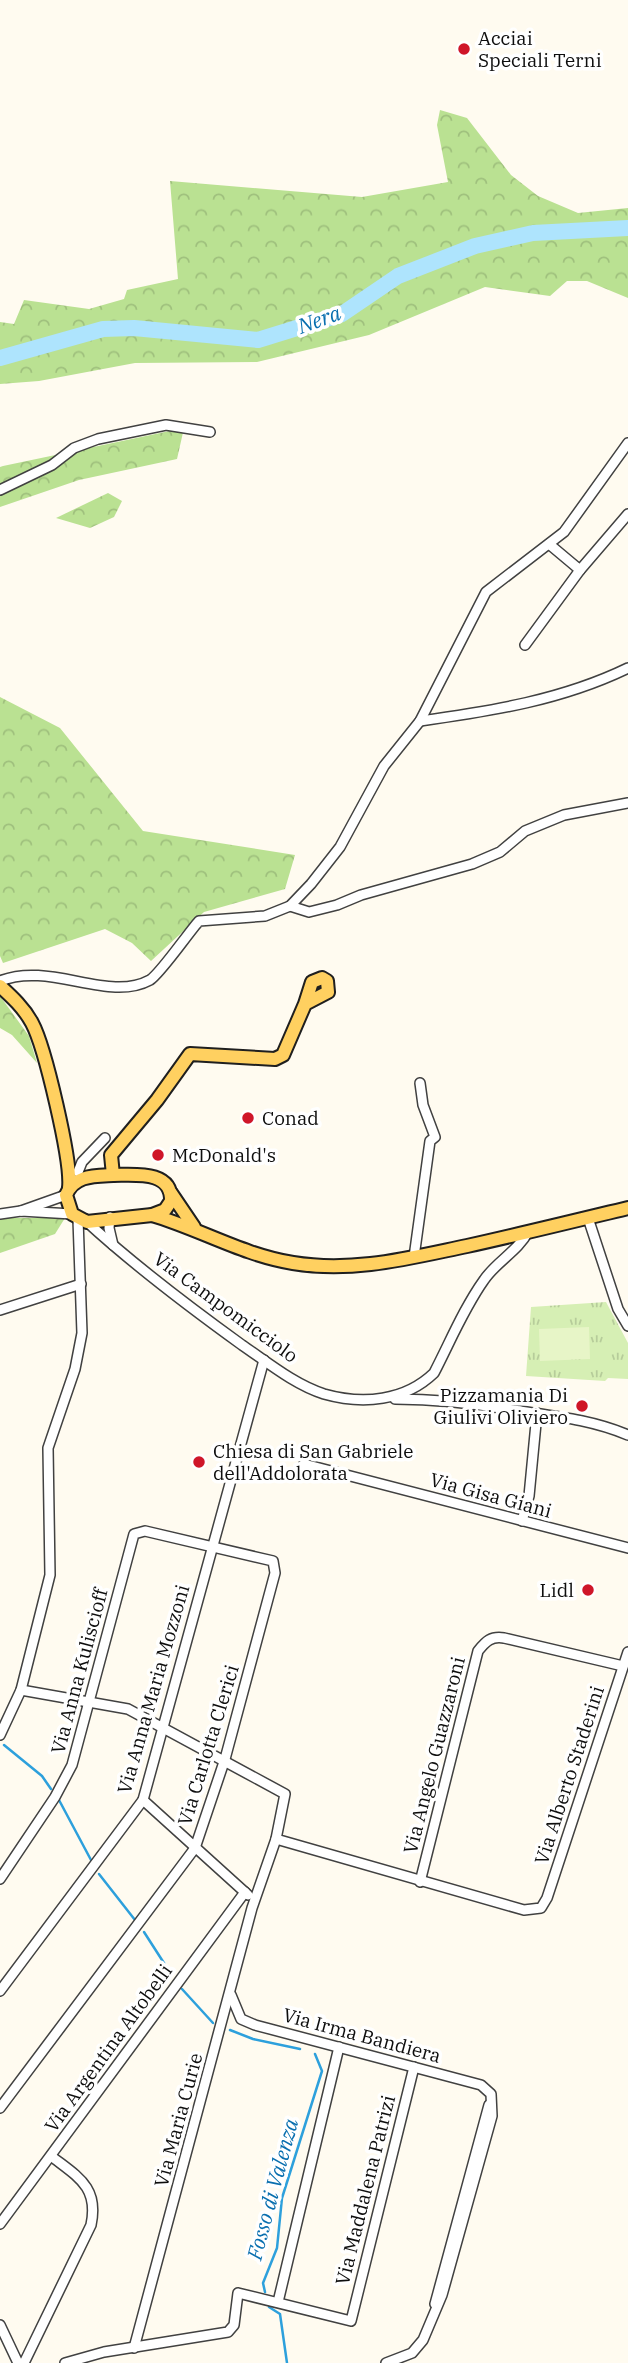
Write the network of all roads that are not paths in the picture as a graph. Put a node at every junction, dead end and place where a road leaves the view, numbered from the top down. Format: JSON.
{"nodes":[{"id":1,"x":210,"y":432,"type":"dead end"},
{"id":2,"x":628,"y":443,"type":"edge"},
{"id":3,"x":0,"y":490,"type":"edge"},
{"id":4,"x":628,"y":514,"type":"edge"},
{"id":5,"x":549,"y":544,"type":"junction"},
{"id":6,"x":580,"y":570,"type":"junction"},
{"id":7,"x":525,"y":645,"type":"dead end"},
{"id":8,"x":628,"y":668,"type":"edge"},
{"id":9,"x":420,"y":720,"type":"junction"},
{"id":10,"x":628,"y":803,"type":"edge"},
{"id":11,"x":290,"y":906,"type":"junction"},
{"id":12,"x":0,"y":984,"type":"edge"},
{"id":13,"x":305,"y":1004,"type":"dead end"},
{"id":14,"x":420,"y":1083,"type":"dead end"},
{"id":15,"x":105,"y":1138,"type":"dead end"},
{"id":16,"x":77,"y":1170,"type":"junction"},
{"id":17,"x":113,"y":1175,"type":"junction"},
{"id":18,"x":67,"y":1191,"type":"junction"},
{"id":19,"x":172,"y":1193,"type":"junction"},
{"id":20,"x":628,"y":1208,"type":"edge"},
{"id":21,"x":21,"y":1211,"type":"junction"},
{"id":22,"x":0,"y":1214,"type":"edge"},
{"id":23,"x":152,"y":1215,"type":"junction"},
{"id":24,"x":110,"y":1217,"type":"junction"},
{"id":25,"x":79,"y":1218,"type":"junction"},
{"id":26,"x":588,"y":1218,"type":"junction"},
{"id":27,"x":194,"y":1227,"type":"junction"},
{"id":28,"x":528,"y":1232,"type":"junction"},
{"id":29,"x":114,"y":1246,"type":"junction"},
{"id":30,"x":414,"y":1257,"type":"junction"},
{"id":31,"x":81,"y":1284,"type":"junction"},
{"id":32,"x":0,"y":1310,"type":"edge"},
{"id":33,"x":628,"y":1326,"type":"edge"},
{"id":34,"x":264,"y":1360,"type":"junction"},
{"id":35,"x":389,"y":1399,"type":"junction"},
{"id":36,"x":537,"y":1413,"type":"junction"},
{"id":37,"x":628,"y":1436,"type":"edge"},
{"id":38,"x":304,"y":1464,"type":"dead end"},
{"id":39,"x":522,"y":1521,"type":"junction"},
{"id":40,"x":212,"y":1546,"type":"junction"},
{"id":41,"x":628,"y":1548,"type":"edge"},
{"id":42,"x":628,"y":1652,"type":"edge"},
{"id":43,"x":623,"y":1666,"type":"junction"},
{"id":44,"x":21,"y":1690,"type":"junction"},
{"id":45,"x":89,"y":1702,"type":"junction"},
{"id":46,"x":163,"y":1726,"type":"junction"},
{"id":47,"x":0,"y":1735,"type":"edge"},
{"id":48,"x":225,"y":1759,"type":"junction"},
{"id":49,"x":143,"y":1800,"type":"junction"},
{"id":50,"x":276,"y":1839,"type":"junction"},
{"id":51,"x":195,"y":1848,"type":"junction"},
{"id":52,"x":0,"y":1879,"type":"edge"},
{"id":53,"x":420,"y":1882,"type":"junction"},
{"id":54,"x":245,"y":1892,"type":"junction"},
{"id":55,"x":255,"y":1901,"type":"junction"},
{"id":56,"x":541,"y":1908,"type":"joint"},
{"id":57,"x":0,"y":1992,"type":"edge"},
{"id":58,"x":231,"y":1995,"type":"junction"},
{"id":59,"x":339,"y":2047,"type":"junction"},
{"id":60,"x":414,"y":2067,"type":"junction"},
{"id":61,"x":0,"y":2108,"type":"edge"},
{"id":62,"x":51,"y":2156,"type":"junction"},
{"id":63,"x":0,"y":2224,"type":"edge"},
{"id":64,"x":278,"y":2302,"type":"junction"},
{"id":65,"x":0,"y":2325,"type":"edge"},
{"id":66,"x":134,"y":2348,"type":"junction"},
{"id":67,"x":19,"y":2361,"type":"edge"},
{"id":68,"x":65,"y":2363,"type":"edge"},
{"id":69,"x":386,"y":2363,"type":"edge"}],
"edges":[{"from":1,"to":3,"type":"street"},
{"from":2,"to":5,"type":"street"},
{"from":4,"to":6,"type":"street"},
{"from":5,"to":6,"type":"street"},
{"from":5,"to":9,"type":"street"},
{"from":6,"to":7,"type":"street"},
{"from":8,"to":9,"type":"street"},
{"from":9,"to":11,"type":"street"},
{"from":10,"to":11,"type":"street"},
{"from":11,"to":12,"type":"street"},
{"from":12,"to":16,"type":"main road"},
{"from":13,"to":17,"type":"main road"},
{"from":14,"to":30,"type":"street"},
{"from":15,"to":16,"type":"street"},
{"from":16,"to":17,"type":"main road"},
{"from":16,"to":18,"type":"main road"},
{"from":16,"to":18,"type":"main road"},
{"from":17,"to":19,"type":"main road"},
{"from":18,"to":21,"type":"street"},
{"from":18,"to":25,"type":"main road"},
{"from":19,"to":23,"type":"main road"},
{"from":19,"to":27,"type":"main road"},
{"from":20,"to":26,"type":"main road"},
{"from":21,"to":22,"type":"street"},
{"from":21,"to":25,"type":"street"},
{"from":23,"to":24,"type":"main road"},
{"from":23,"to":27,"type":"main road"},
{"from":24,"to":25,"type":"main road"},
{"from":24,"to":29,"type":"street"},
{"from":25,"to":29,"type":"street","name":"Via Campomicciolo"},
{"from":25,"to":31,"type":"street"},
{"from":26,"to":28,"type":"main road"},
{"from":26,"to":33,"type":"street"},
{"from":27,"to":30,"type":"main road"},
{"from":28,"to":30,"type":"main road"},
{"from":28,"to":35,"type":"street","name":"Via Campomicciolo"},
{"from":29,"to":34,"type":"street","name":"Via Campomicciolo"},
{"from":31,"to":32,"type":"street"},
{"from":31,"to":44,"type":"street"},
{"from":34,"to":35,"type":"street","name":"Via Campomicciolo"},
{"from":34,"to":40,"type":"street","name":"Via Anna Maria Mozzoni"},
{"from":35,"to":36,"type":"street"},
{"from":36,"to":37,"type":"street"},
{"from":36,"to":39,"type":"street"},
{"from":38,"to":39,"type":"street","name":"Via Gisa Giani"},
{"from":39,"to":41,"type":"street","name":"Via Gisa Giani"},
{"from":40,"to":45,"type":"street","name":"Via Anna Kuliscioff"},
{"from":40,"to":46,"type":"street","name":"Via Anna Maria Mozzoni"},
{"from":40,"to":48,"type":"street","name":"Via Carlotta Clerici"},
{"from":42,"to":43,"type":"street","name":"Via Alberto Staderini"},
{"from":43,"to":53,"type":"street","name":"Via Angelo Guazzaroni"},
{"from":43,"to":56,"type":"street","name":"Via Alberto Staderini"},
{"from":44,"to":45,"type":"street"},
{"from":44,"to":47,"type":"street"},
{"from":45,"to":46,"type":"street"},
{"from":45,"to":52,"type":"street","name":"Via Anna Kuliscioff"},
{"from":46,"to":48,"type":"street"},
{"from":46,"to":49,"type":"street","name":"Via Anna Maria Mozzoni"},
{"from":48,"to":50,"type":"street","name":"Via Maria Curie"},
{"from":48,"to":51,"type":"street","name":"Via Carlotta Clerici"},
{"from":49,"to":51,"type":"street"},
{"from":49,"to":57,"type":"street","name":"Via Anna Maria Mozzoni"},
{"from":50,"to":53,"type":"street"},
{"from":50,"to":55,"type":"street","name":"Via Maria Curie"},
{"from":51,"to":54,"type":"street"},
{"from":51,"to":61,"type":"street","name":"Via Carlotta Clerici"},
{"from":53,"to":56,"type":"street","name":"Via Angelo Guazzaroni"},
{"from":54,"to":55,"type":"street"},
{"from":54,"to":62,"type":"street","name":"Via Argentina Altobelli"},
{"from":55,"to":58,"type":"street","name":"Via Maria Curie"},
{"from":58,"to":59,"type":"street","name":"Via Irma Bandiera"},
{"from":58,"to":66,"type":"street","name":"Via Maria Curie"},
{"from":59,"to":60,"type":"street","name":"Via Irma Bandiera"},
{"from":59,"to":64,"type":"street"},
{"from":60,"to":64,"type":"street","name":"Via Maddalena Patrizi"},
{"from":60,"to":69,"type":"street","name":"Via Irma Bandiera"},
{"from":62,"to":63,"type":"street","name":"Via Argentina Altobelli"},
{"from":62,"to":67,"type":"street"},
{"from":64,"to":66,"type":"street"},
{"from":65,"to":67,"type":"street"},
{"from":66,"to":68,"type":"street"}]}
